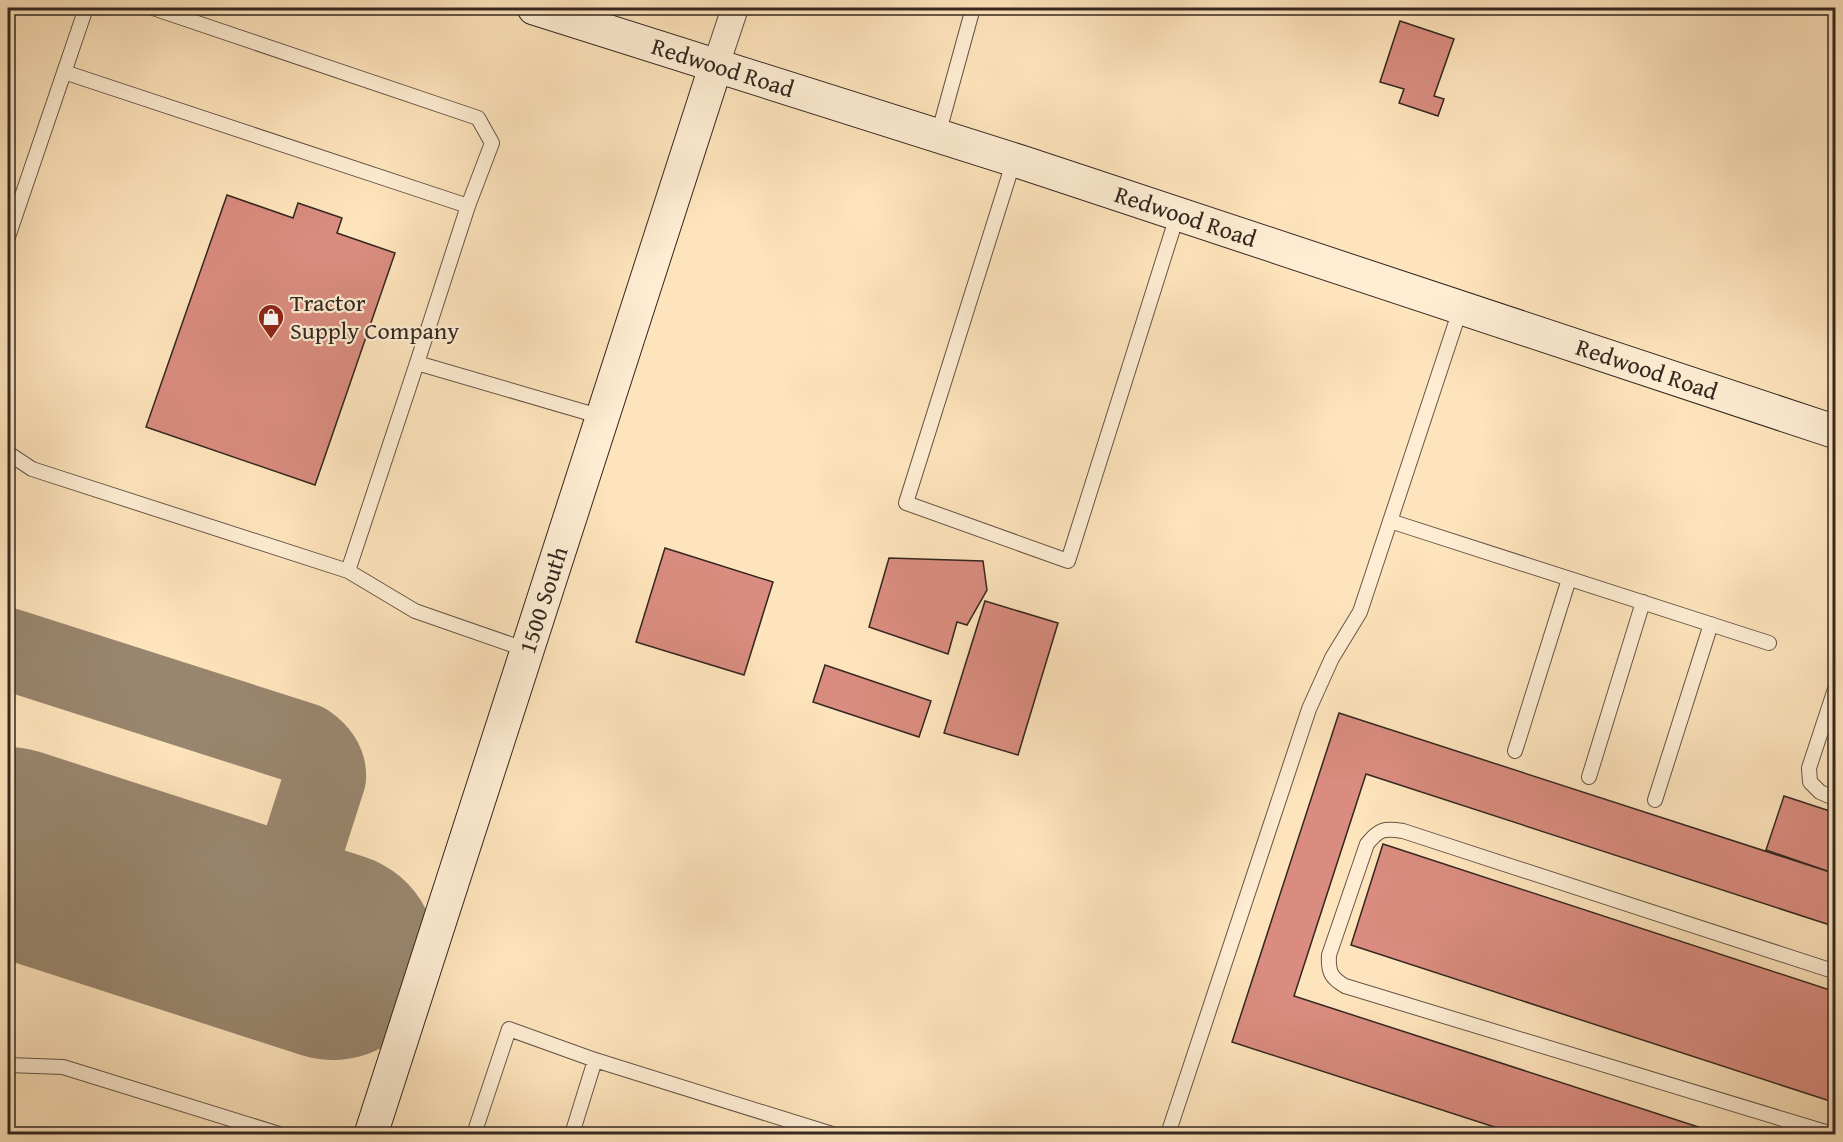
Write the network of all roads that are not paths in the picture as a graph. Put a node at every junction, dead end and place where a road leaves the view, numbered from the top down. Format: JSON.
{"nodes":[{"id":1,"x":86,"y":8,"type":"edge"},
{"id":2,"x":153,"y":8,"type":"edge"},
{"id":3,"x":534,"y":8,"type":"edge"},
{"id":4,"x":735,"y":8,"type":"edge"},
{"id":5,"x":973,"y":8,"type":"edge"},
{"id":6,"x":716,"y":65,"type":"junction"},
{"id":7,"x":64,"y":72,"type":"junction"},
{"id":8,"x":938,"y":135,"type":"junction"},
{"id":9,"x":1014,"y":159,"type":"junction"},
{"id":10,"x":468,"y":206,"type":"junction"},
{"id":11,"x":1178,"y":213,"type":"junction"},
{"id":12,"x":8,"y":237,"type":"edge"},
{"id":13,"x":1461,"y":307,"type":"junction"},
{"id":14,"x":417,"y":363,"type":"junction"},
{"id":15,"x":602,"y":417,"type":"junction"},
{"id":16,"x":1836,"y":432,"type":"edge"},
{"id":17,"x":8,"y":453,"type":"edge"},
{"id":18,"x":1390,"y":521,"type":"junction"},
{"id":19,"x":348,"y":571,"type":"junction"},
{"id":20,"x":1569,"y":579,"type":"junction"},
{"id":21,"x":1643,"y":602,"type":"junction"},
{"id":22,"x":1711,"y":624,"type":"junction"},
{"id":23,"x":1769,"y":643,"type":"dead end"},
{"id":24,"x":527,"y":650,"type":"junction"},
{"id":25,"x":1836,"y":686,"type":"edge"},
{"id":26,"x":1515,"y":751,"type":"dead end"},
{"id":27,"x":1589,"y":777,"type":"dead end"},
{"id":28,"x":1836,"y":799,"type":"edge"},
{"id":29,"x":1655,"y":800,"type":"dead end"},
{"id":30,"x":1836,"y":972,"type":"edge"},
{"id":31,"x":595,"y":1060,"type":"junction"},
{"id":32,"x":8,"y":1065,"type":"edge"},
{"id":33,"x":279,"y":1134,"type":"edge"},
{"id":34,"x":371,"y":1134,"type":"edge"},
{"id":35,"x":474,"y":1134,"type":"edge"},
{"id":36,"x":572,"y":1134,"type":"edge"},
{"id":37,"x":832,"y":1134,"type":"edge"},
{"id":38,"x":1168,"y":1134,"type":"edge"},
{"id":39,"x":1832,"y":1134,"type":"edge"}],
"edges":[{"from":1,"to":7,"type":"lane"},
{"from":2,"to":10,"type":"lane"},
{"from":3,"to":6,"type":"main road","name":"Redwood Road"},
{"from":4,"to":6,"type":"street"},
{"from":5,"to":8,"type":"lane"},
{"from":6,"to":8,"type":"main road","name":"Redwood Road"},
{"from":6,"to":15,"type":"main road","name":"1500 South"},
{"from":7,"to":10,"type":"lane"},
{"from":7,"to":12,"type":"lane"},
{"from":8,"to":9,"type":"main road","name":"Redwood Road"},
{"from":9,"to":11,"type":"main road","name":"Redwood Road"},
{"from":9,"to":11,"type":"lane"},
{"from":10,"to":14,"type":"lane"},
{"from":11,"to":13,"type":"main road","name":"Redwood Road"},
{"from":13,"to":16,"type":"main road","name":"Redwood Road"},
{"from":13,"to":18,"type":"lane"},
{"from":14,"to":15,"type":"lane"},
{"from":14,"to":19,"type":"lane"},
{"from":15,"to":24,"type":"main road","name":"1500 South"},
{"from":17,"to":19,"type":"lane"},
{"from":18,"to":20,"type":"lane"},
{"from":18,"to":38,"type":"lane"},
{"from":19,"to":24,"type":"lane"},
{"from":20,"to":21,"type":"lane"},
{"from":20,"to":26,"type":"lane"},
{"from":21,"to":22,"type":"lane"},
{"from":21,"to":27,"type":"lane"},
{"from":22,"to":23,"type":"lane"},
{"from":22,"to":29,"type":"lane"},
{"from":24,"to":34,"type":"main road","name":"1500 South"},
{"from":25,"to":28,"type":"lane"},
{"from":30,"to":39,"type":"lane"},
{"from":31,"to":35,"type":"lane"},
{"from":31,"to":36,"type":"lane"},
{"from":31,"to":37,"type":"lane"},
{"from":32,"to":33,"type":"lane"}]}
